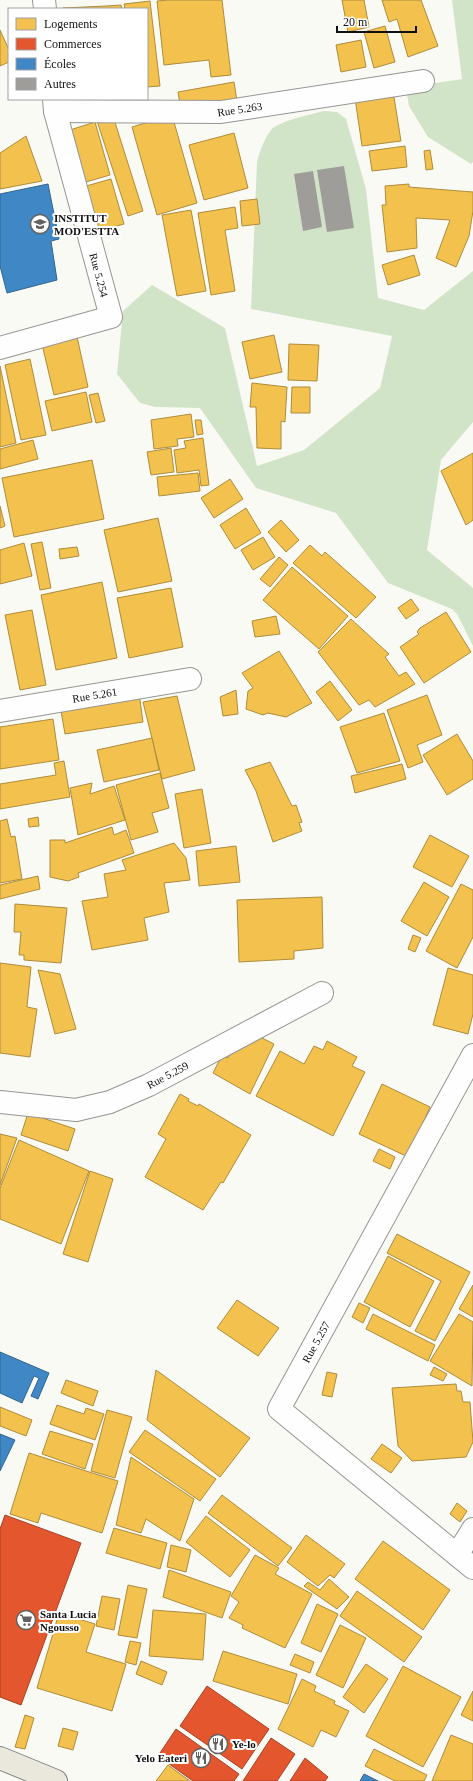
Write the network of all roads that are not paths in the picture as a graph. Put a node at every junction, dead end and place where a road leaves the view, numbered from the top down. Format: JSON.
{"nodes":[{"id":1,"x":423,"y":81,"type":"dead end"},
{"id":2,"x":54,"y":105,"type":"edge"},
{"id":3,"x":0,"y":348,"type":"edge"},
{"id":4,"x":190,"y":679,"type":"dead end"},
{"id":5,"x":0,"y":711,"type":"edge"},
{"id":6,"x":322,"y":993,"type":"dead end"},
{"id":7,"x":473,"y":1055,"type":"edge"},
{"id":8,"x":0,"y":1102,"type":"edge"},
{"id":9,"x":473,"y":1529,"type":"edge"},
{"id":10,"x":465,"y":1562,"type":"edge"},
{"id":11,"x":0,"y":1758,"type":"edge"},
{"id":12,"x":56,"y":1781,"type":"edge"}],
"edges":[{"from":1,"to":2,"type":"street","name":"Rue 5.263"},
{"from":2,"to":3,"type":"street","name":"Rue 5.254"},
{"from":4,"to":5,"type":"street","name":"Rue 5.261"},
{"from":6,"to":8,"type":"street","name":"Rue 5.259"},
{"from":7,"to":10,"type":"street","name":"Rue 5.257"},
{"from":9,"to":10,"type":"street"},
{"from":11,"to":12,"type":"main road"}]}
